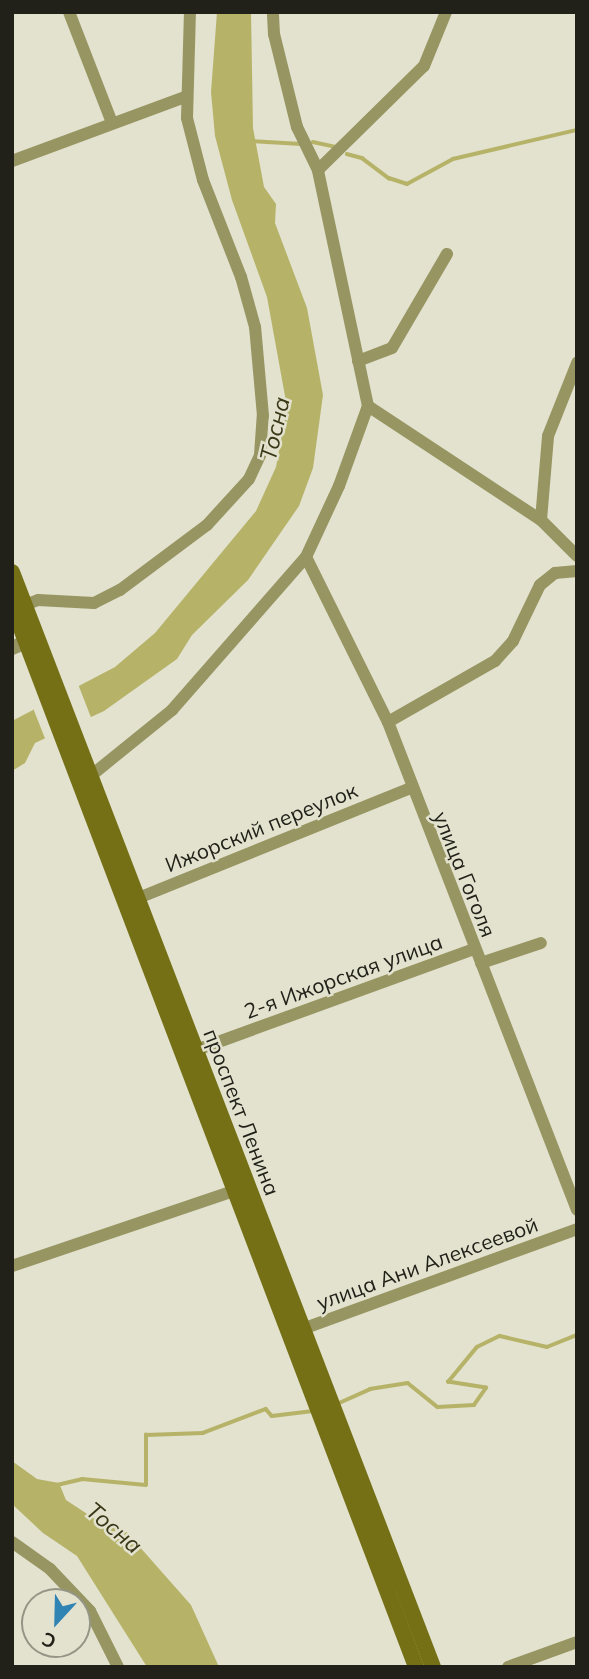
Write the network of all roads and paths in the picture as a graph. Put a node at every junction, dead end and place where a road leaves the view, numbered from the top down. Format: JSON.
{"nodes":[{"id":1,"x":69,"y":12,"type":"edge"},
{"id":2,"x":190,"y":12,"type":"edge"},
{"id":3,"x":273,"y":12,"type":"edge"},
{"id":4,"x":446,"y":12,"type":"edge"},
{"id":5,"x":185,"y":97,"type":"junction"},
{"id":6,"x":112,"y":122,"type":"junction"},
{"id":7,"x":12,"y":160,"type":"edge"},
{"id":8,"x":318,"y":170,"type":"junction"},
{"id":9,"x":447,"y":254,"type":"dead end"},
{"id":10,"x":358,"y":361,"type":"junction"},
{"id":11,"x":577,"y":363,"type":"edge"},
{"id":12,"x":368,"y":406,"type":"junction"},
{"id":13,"x":541,"y":520,"type":"junction"},
{"id":14,"x":577,"y":556,"type":"edge"},
{"id":15,"x":306,"y":557,"type":"junction"},
{"id":16,"x":577,"y":571,"type":"edge"},
{"id":17,"x":12,"y":572,"type":"edge"},
{"id":18,"x":19,"y":605,"type":"edge"},
{"id":19,"x":26,"y":642,"type":"edge"},
{"id":20,"x":388,"y":722,"type":"junction"},
{"id":21,"x":81,"y":760,"type":"junction"},
{"id":22,"x":93,"y":775,"type":"junction"},
{"id":23,"x":410,"y":788,"type":"junction"},
{"id":24,"x":133,"y":900,"type":"junction"},
{"id":25,"x":541,"y":943,"type":"dead end"},
{"id":26,"x":474,"y":949,"type":"junction"},
{"id":27,"x":481,"y":963,"type":"junction"},
{"id":28,"x":190,"y":1052,"type":"junction"},
{"id":29,"x":236,"y":1190,"type":"junction"},
{"id":30,"x":577,"y":1210,"type":"edge"},
{"id":31,"x":577,"y":1229,"type":"edge"},
{"id":32,"x":12,"y":1266,"type":"edge"},
{"id":33,"x":296,"y":1331,"type":"junction"},
{"id":34,"x":339,"y":1446,"type":"junction"},
{"id":35,"x":12,"y":1542,"type":"edge"},
{"id":36,"x":577,"y":1642,"type":"edge"},
{"id":37,"x":118,"y":1667,"type":"edge"},
{"id":38,"x":416,"y":1667,"type":"edge"},
{"id":39,"x":433,"y":1667,"type":"edge"},
{"id":40,"x":508,"y":1667,"type":"edge"}],
"edges":[{"from":1,"to":6,"type":"street"},
{"from":2,"to":5,"type":"street"},
{"from":3,"to":8,"type":"street"},
{"from":4,"to":8,"type":"street"},
{"from":5,"to":6,"type":"street"},
{"from":5,"to":18,"type":"street"},
{"from":6,"to":7,"type":"street"},
{"from":8,"to":10,"type":"street"},
{"from":9,"to":10,"type":"street"},
{"from":10,"to":12,"type":"street"},
{"from":11,"to":13,"type":"street"},
{"from":12,"to":13,"type":"street"},
{"from":12,"to":15,"type":"street"},
{"from":13,"to":14,"type":"street"},
{"from":15,"to":20,"type":"street","name":"улица Гоголя"},
{"from":15,"to":22,"type":"street"},
{"from":16,"to":20,"type":"street"},
{"from":17,"to":18,"type":"main road","name":"проспект Ленина"},
{"from":18,"to":19,"type":"main road","name":"проспект Ленина"},
{"from":19,"to":21,"type":"main road","name":"проспект Ленина"},
{"from":20,"to":23,"type":"street","name":"улица Гоголя"},
{"from":21,"to":22,"type":"main road","name":"проспект Ленина"},
{"from":21,"to":24,"type":"main road","name":"проспект Ленина"},
{"from":22,"to":24,"type":"main road","name":"проспект Ленина"},
{"from":23,"to":24,"type":"street","name":"Ижорский переулок"},
{"from":23,"to":26,"type":"street","name":"улица Гоголя"},
{"from":24,"to":28,"type":"main road","name":"проспект Ленина"},
{"from":25,"to":27,"type":"street"},
{"from":26,"to":27,"type":"street","name":"улица Гоголя"},
{"from":26,"to":28,"type":"street","name":"2-я Ижорская улица"},
{"from":27,"to":30,"type":"street","name":"улица Гоголя"},
{"from":28,"to":29,"type":"main road","name":"проспект Ленина"},
{"from":28,"to":33,"type":"main road","name":"проспект Ленина"},
{"from":29,"to":32,"type":"street"},
{"from":29,"to":33,"type":"main road","name":"проспект Ленина"},
{"from":31,"to":33,"type":"street","name":"улица Ани Алексеевой"},
{"from":33,"to":34,"type":"main road","name":"проспект Ленина"},
{"from":34,"to":38,"type":"main road","name":"проспект Ленина"},
{"from":34,"to":39,"type":"main road","name":"проспект Ленина"},
{"from":35,"to":37,"type":"street"},
{"from":36,"to":40,"type":"street"}]}
